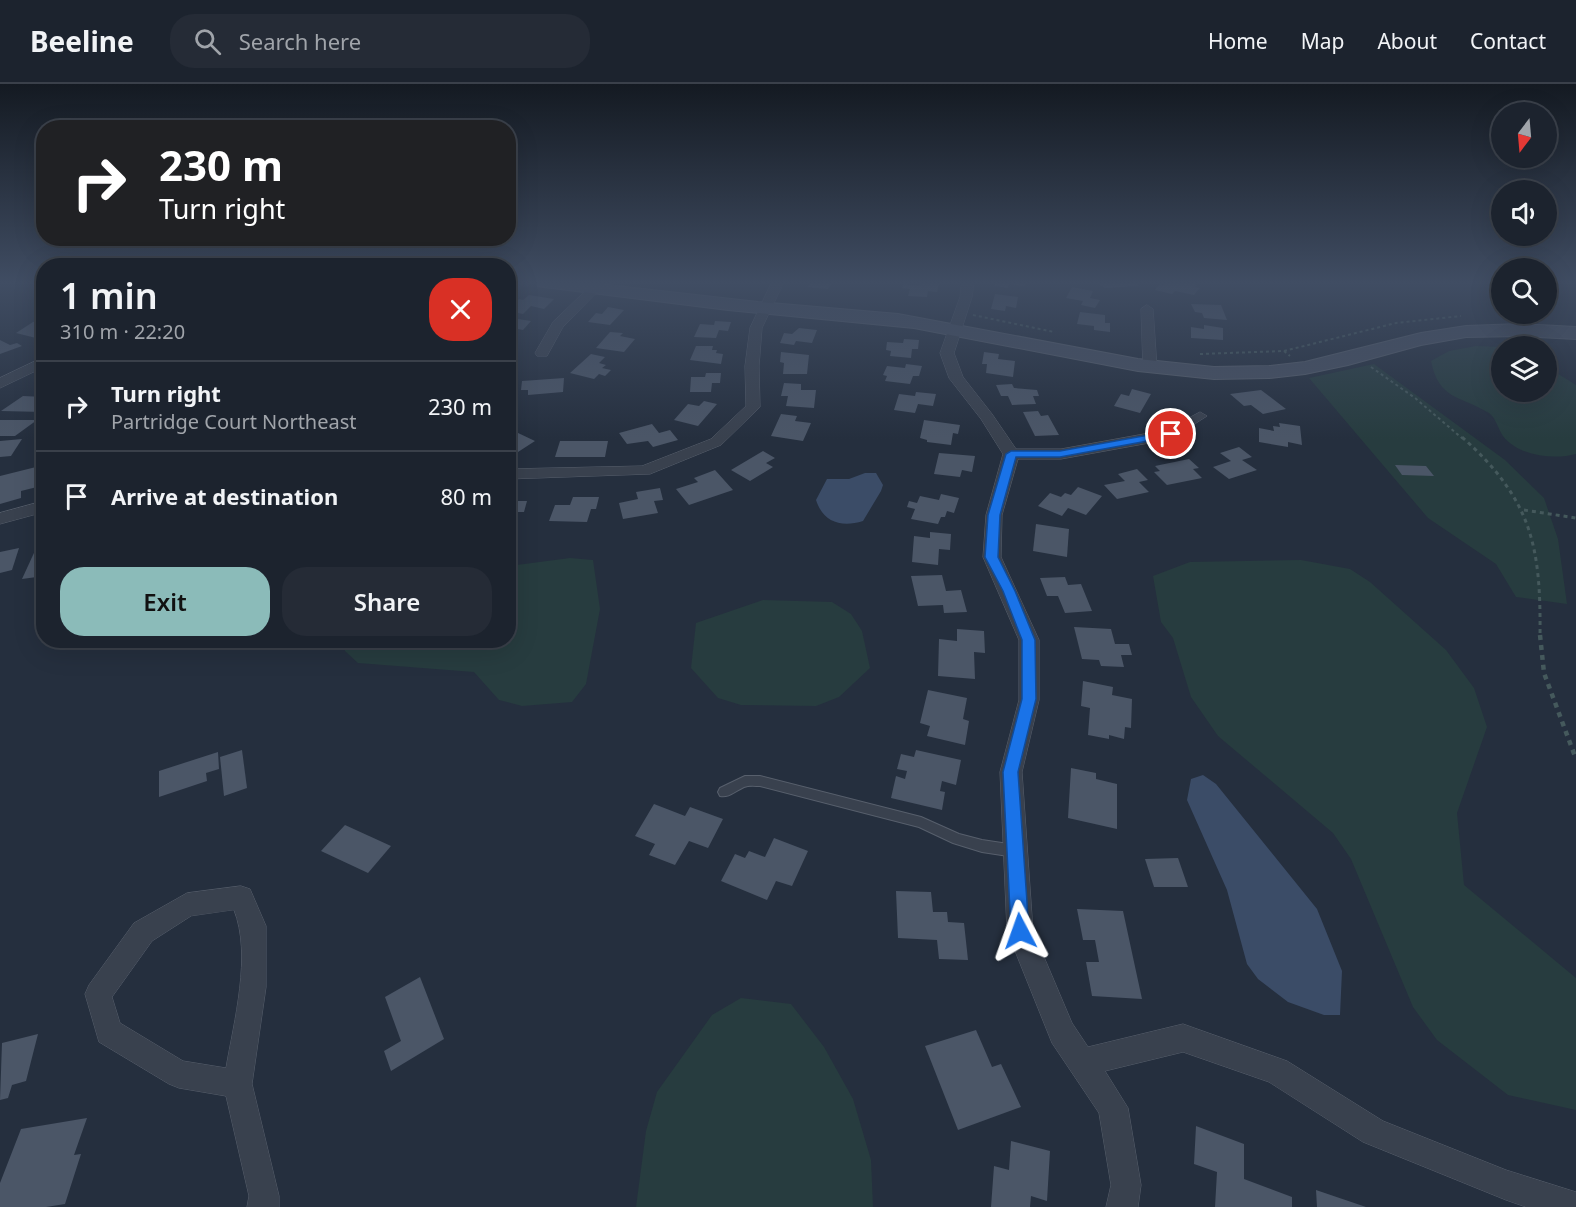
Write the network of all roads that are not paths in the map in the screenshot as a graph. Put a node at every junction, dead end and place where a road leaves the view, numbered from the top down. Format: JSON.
{"nodes":[{"id":1,"x":553,"y":334,"type":"edge"},
{"id":2,"x":755,"y":334,"type":"edge"},
{"id":3,"x":953,"y":334,"type":"edge"},
{"id":4,"x":1010,"y":334,"type":"edge"},
{"id":5,"x":1148,"y":334,"type":"edge"},
{"id":6,"x":1386,"y":334,"type":"edge"},
{"id":7,"x":1452,"y":334,"type":"edge"},
{"id":8,"x":542,"y":353,"type":"dead end"},
{"id":9,"x":1150,"y":362,"type":"junction"},
{"id":10,"x":36,"y":365,"type":"edge"},
{"id":11,"x":2,"y":382,"type":"edge"},
{"id":12,"x":1200,"y":416,"type":"dead end"},
{"id":13,"x":1011,"y":454,"type":"junction"},
{"id":14,"x":516,"y":474,"type":"edge"},
{"id":15,"x":36,"y":508,"type":"edge"},
{"id":16,"x":0,"y":519,"type":"edge"},
{"id":17,"x":724,"y":792,"type":"dead end"},
{"id":18,"x":1015,"y":851,"type":"junction"},
{"id":19,"x":1082,"y":1063,"type":"junction"},
{"id":20,"x":238,"y":1084,"type":"junction"},
{"id":21,"x":263,"y":1207,"type":"edge"},
{"id":22,"x":1122,"y":1207,"type":"edge"},
{"id":23,"x":1574,"y":1207,"type":"edge"}],
"edges":[{"from":1,"to":8,"type":"street"},
{"from":2,"to":14,"type":"street"},
{"from":3,"to":13,"type":"street"},
{"from":4,"to":9,"type":"street"},
{"from":5,"to":9,"type":"street"},
{"from":6,"to":9,"type":"street"},
{"from":7,"to":9,"type":"street"},
{"from":10,"to":11,"type":"street"},
{"from":12,"to":13,"type":"street"},
{"from":13,"to":18,"type":"street"},
{"from":15,"to":16,"type":"street"},
{"from":17,"to":18,"type":"lane"},
{"from":18,"to":19,"type":"street"},
{"from":19,"to":22,"type":"street"},
{"from":19,"to":23,"type":"street"},
{"from":20,"to":20,"type":"street"},
{"from":20,"to":21,"type":"street"}]}
